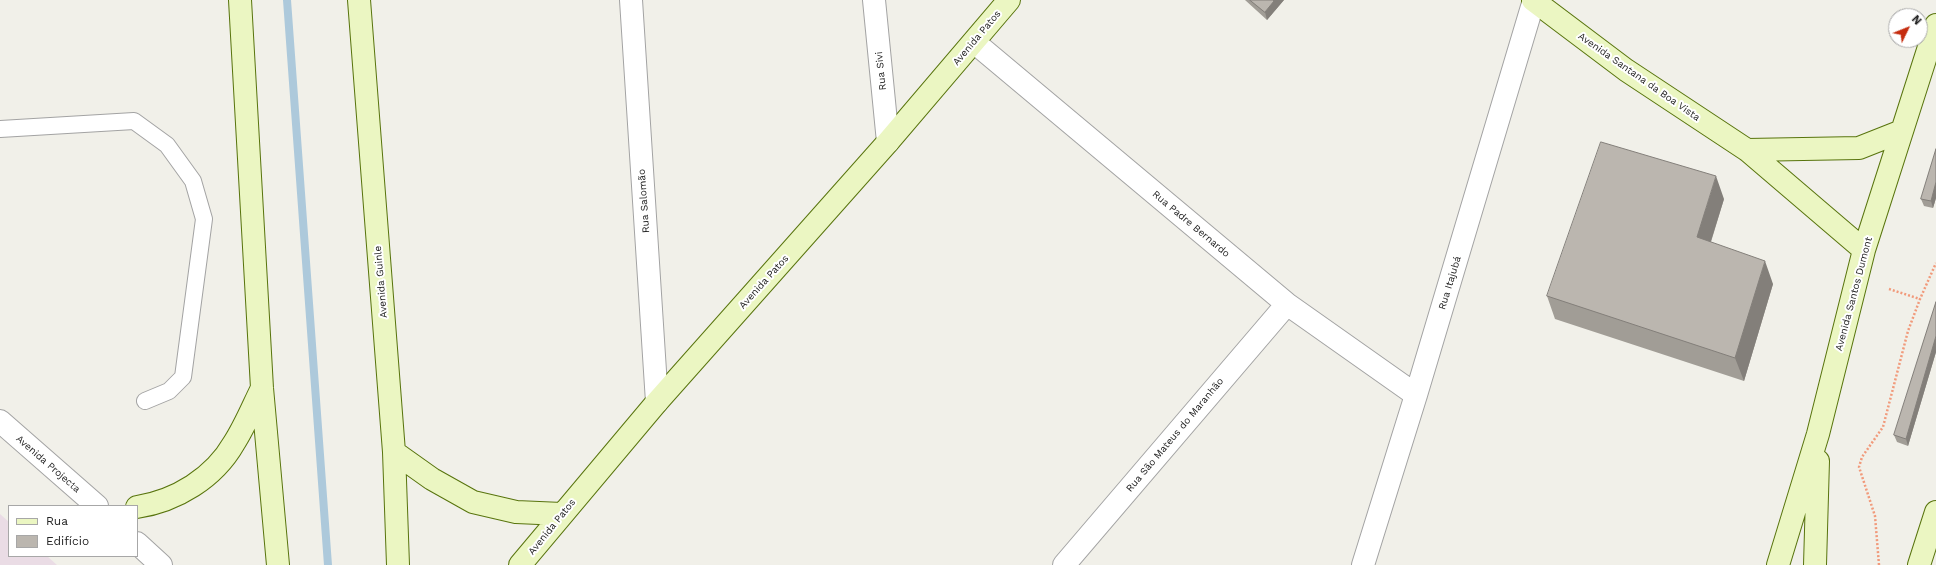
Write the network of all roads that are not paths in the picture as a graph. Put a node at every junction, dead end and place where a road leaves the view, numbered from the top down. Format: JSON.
{"nodes":[{"id":1,"x":240,"y":0,"type":"edge"},
{"id":2,"x":359,"y":0,"type":"edge"},
{"id":3,"x":631,"y":0,"type":"edge"},
{"id":4,"x":874,"y":0,"type":"edge"},
{"id":5,"x":1009,"y":0,"type":"edge"},
{"id":6,"x":1533,"y":0,"type":"edge"},
{"id":7,"x":1936,"y":25,"type":"edge"},
{"id":8,"x":974,"y":42,"type":"junction"},
{"id":9,"x":0,"y":129,"type":"edge"},
{"id":10,"x":1902,"y":131,"type":"junction"},
{"id":11,"x":888,"y":142,"type":"junction"},
{"id":12,"x":1747,"y":150,"type":"junction"},
{"id":13,"x":1864,"y":250,"type":"junction"},
{"id":14,"x":1286,"y":304,"type":"junction"},
{"id":15,"x":262,"y":388,"type":"junction"},
{"id":16,"x":1416,"y":395,"type":"junction"},
{"id":17,"x":145,"y":401,"type":"dead end"},
{"id":18,"x":657,"y":402,"type":"junction"},
{"id":19,"x":0,"y":421,"type":"edge"},
{"id":20,"x":1818,"y":434,"type":"junction"},
{"id":21,"x":394,"y":452,"type":"junction"},
{"id":22,"x":96,"y":505,"type":"edge"},
{"id":23,"x":138,"y":507,"type":"edge"},
{"id":24,"x":1936,"y":512,"type":"edge"},
{"id":25,"x":562,"y":514,"type":"junction"},
{"id":26,"x":138,"y":544,"type":"edge"},
{"id":27,"x":161,"y":565,"type":"edge"},
{"id":28,"x":278,"y":565,"type":"edge"},
{"id":29,"x":398,"y":565,"type":"edge"},
{"id":30,"x":520,"y":565,"type":"edge"},
{"id":31,"x":1064,"y":565,"type":"edge"},
{"id":32,"x":1363,"y":565,"type":"edge"},
{"id":33,"x":1778,"y":565,"type":"edge"},
{"id":34,"x":1815,"y":565,"type":"edge"},
{"id":35,"x":1919,"y":565,"type":"edge"}],
"edges":[{"from":1,"to":15,"type":"street"},
{"from":2,"to":21,"type":"street","name":"Avenida Guinle"},
{"from":3,"to":18,"type":"street","name":"Rua Salomão"},
{"from":4,"to":11,"type":"street","name":"Rua Sivi"},
{"from":5,"to":8,"type":"street","name":"Avenida Patos"},
{"from":6,"to":12,"type":"street","name":"Avenida Santana da Boa Vista"},
{"from":6,"to":16,"type":"street","name":"Rua Itajubá"},
{"from":7,"to":10,"type":"street","name":"Avenida Santos Dumont"},
{"from":8,"to":11,"type":"street","name":"Avenida Patos"},
{"from":8,"to":14,"type":"street","name":"Rua Padre Bernardo"},
{"from":9,"to":17,"type":"lane"},
{"from":10,"to":12,"type":"street"},
{"from":10,"to":13,"type":"street","name":"Avenida Santos Dumont"},
{"from":11,"to":18,"type":"street","name":"Avenida Patos"},
{"from":12,"to":13,"type":"street","name":"Avenida Santana da Boa Vista"},
{"from":13,"to":20,"type":"street","name":"Avenida Santos Dumont"},
{"from":14,"to":16,"type":"street","name":"Rua Padre Bernardo"},
{"from":14,"to":31,"type":"street","name":"Rua São Mateus do Maranhão"},
{"from":15,"to":23,"type":"street"},
{"from":15,"to":28,"type":"street"},
{"from":16,"to":32,"type":"street","name":"Rua Itajubá"},
{"from":18,"to":25,"type":"street","name":"Avenida Patos"},
{"from":19,"to":22,"type":"street","name":"Avenida Projecta"},
{"from":20,"to":33,"type":"street","name":"Avenida Santos Dumont"},
{"from":20,"to":34,"type":"street"},
{"from":21,"to":25,"type":"street"},
{"from":21,"to":29,"type":"street","name":"Avenida Guinle"},
{"from":24,"to":35,"type":"street"},
{"from":25,"to":30,"type":"street","name":"Avenida Patos"},
{"from":26,"to":27,"type":"street"}]}
